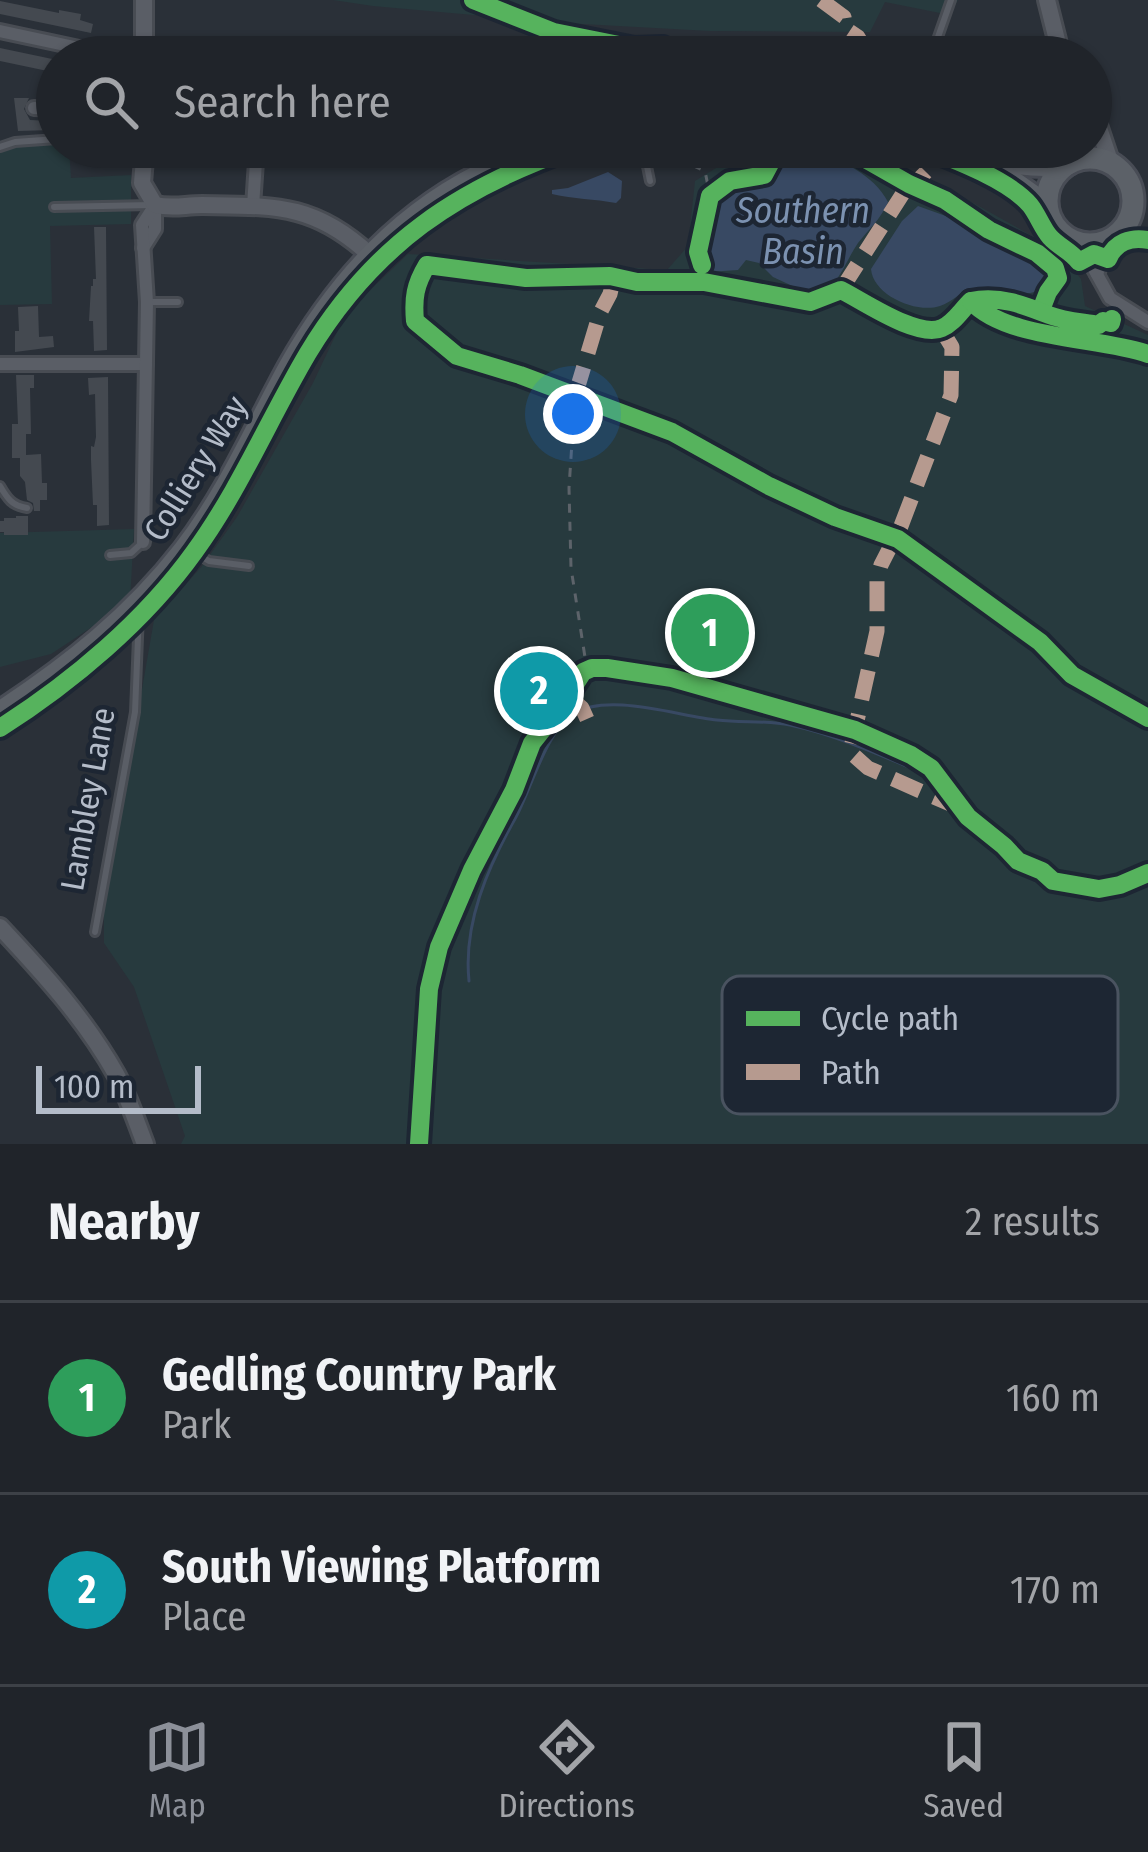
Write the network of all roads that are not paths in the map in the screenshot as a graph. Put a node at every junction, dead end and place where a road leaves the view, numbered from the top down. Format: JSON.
{"nodes":[{"id":1,"x":144,"y":0,"type":"edge"},
{"id":2,"x":951,"y":0,"type":"edge"},
{"id":3,"x":1047,"y":0,"type":"edge"},
{"id":4,"x":0,"y":31,"type":"edge"},
{"id":5,"x":144,"y":36,"type":"edge"},
{"id":6,"x":938,"y":36,"type":"edge"},
{"id":7,"x":1056,"y":36,"type":"edge"},
{"id":8,"x":36,"y":40,"type":"edge"},
{"id":9,"x":36,"y":140,"type":"edge"},
{"id":10,"x":0,"y":147,"type":"edge"},
{"id":11,"x":1112,"y":165,"type":"edge"},
{"id":12,"x":149,"y":168,"type":"edge"},
{"id":13,"x":255,"y":168,"type":"edge"},
{"id":14,"x":496,"y":168,"type":"edge"},
{"id":15,"x":648,"y":168,"type":"edge"},
{"id":16,"x":992,"y":168,"type":"edge"},
{"id":17,"x":1064,"y":168,"type":"edge"},
{"id":18,"x":650,"y":181,"type":"dead end"},
{"id":19,"x":1139,"y":196,"type":"edge"},
{"id":20,"x":154,"y":205,"type":"junction"},
{"id":21,"x":253,"y":206,"type":"junction"},
{"id":22,"x":54,"y":207,"type":"dead end"},
{"id":23,"x":1052,"y":220,"type":"junction"},
{"id":24,"x":1148,"y":230,"type":"edge"},
{"id":25,"x":1116,"y":233,"type":"junction"},
{"id":26,"x":1079,"y":242,"type":"junction"},
{"id":27,"x":370,"y":255,"type":"junction"},
{"id":28,"x":1096,"y":275,"type":"junction"},
{"id":29,"x":147,"y":302,"type":"junction"},
{"id":30,"x":178,"y":302,"type":"dead end"},
{"id":31,"x":1148,"y":322,"type":"edge"},
{"id":32,"x":0,"y":364,"type":"edge"},
{"id":33,"x":146,"y":364,"type":"junction"},
{"id":34,"x":0,"y":486,"type":"edge"},
{"id":35,"x":27,"y":508,"type":"dead end"},
{"id":36,"x":144,"y":514,"type":"junction"},
{"id":37,"x":162,"y":515,"type":"dead end"},
{"id":38,"x":143,"y":542,"type":"joint"},
{"id":39,"x":186,"y":548,"type":"junction"},
{"id":40,"x":110,"y":555,"type":"dead end"},
{"id":41,"x":249,"y":566,"type":"dead end"},
{"id":42,"x":139,"y":604,"type":"junction"},
{"id":43,"x":0,"y":712,"type":"edge"},
{"id":44,"x":0,"y":927,"type":"edge"},
{"id":45,"x":95,"y":932,"type":"dead end"},
{"id":46,"x":145,"y":1144,"type":"edge"}],
"edges":[{"from":1,"to":5,"type":"street"},
{"from":2,"to":6,"type":"lane"},
{"from":3,"to":7,"type":"street"},
{"from":4,"to":8,"type":"street"},
{"from":9,"to":10,"type":"lane"},
{"from":11,"to":19,"type":"main road"},
{"from":12,"to":20,"type":"street"},
{"from":13,"to":21,"type":"street"},
{"from":14,"to":27,"type":"main road","name":"Colliery Way"},
{"from":15,"to":18,"type":"lane"},
{"from":16,"to":23,"type":"main road"},
{"from":17,"to":23,"type":"main road"},
{"from":19,"to":25,"type":"main road"},
{"from":20,"to":21,"type":"street"},
{"from":20,"to":22,"type":"lane"},
{"from":20,"to":29,"type":"street"},
{"from":21,"to":27,"type":"street"},
{"from":23,"to":26,"type":"main road"},
{"from":24,"to":25,"type":"main road"},
{"from":25,"to":26,"type":"main road"},
{"from":25,"to":28,"type":"street"},
{"from":26,"to":28,"type":"street"},
{"from":27,"to":39,"type":"main road","name":"Colliery Way"},
{"from":28,"to":31,"type":"street"},
{"from":29,"to":30,"type":"lane"},
{"from":29,"to":33,"type":"street"},
{"from":32,"to":33,"type":"street"},
{"from":33,"to":36,"type":"street"},
{"from":34,"to":35,"type":"lane"},
{"from":36,"to":37,"type":"street"},
{"from":36,"to":38,"type":"street"},
{"from":38,"to":40,"type":"lane"},
{"from":39,"to":41,"type":"lane"},
{"from":39,"to":42,"type":"main road","name":"Colliery Way"},
{"from":42,"to":43,"type":"main road","name":"Colliery Way"},
{"from":42,"to":45,"type":"lane","name":"Lambley Lane"},
{"from":44,"to":46,"type":"street"}]}
